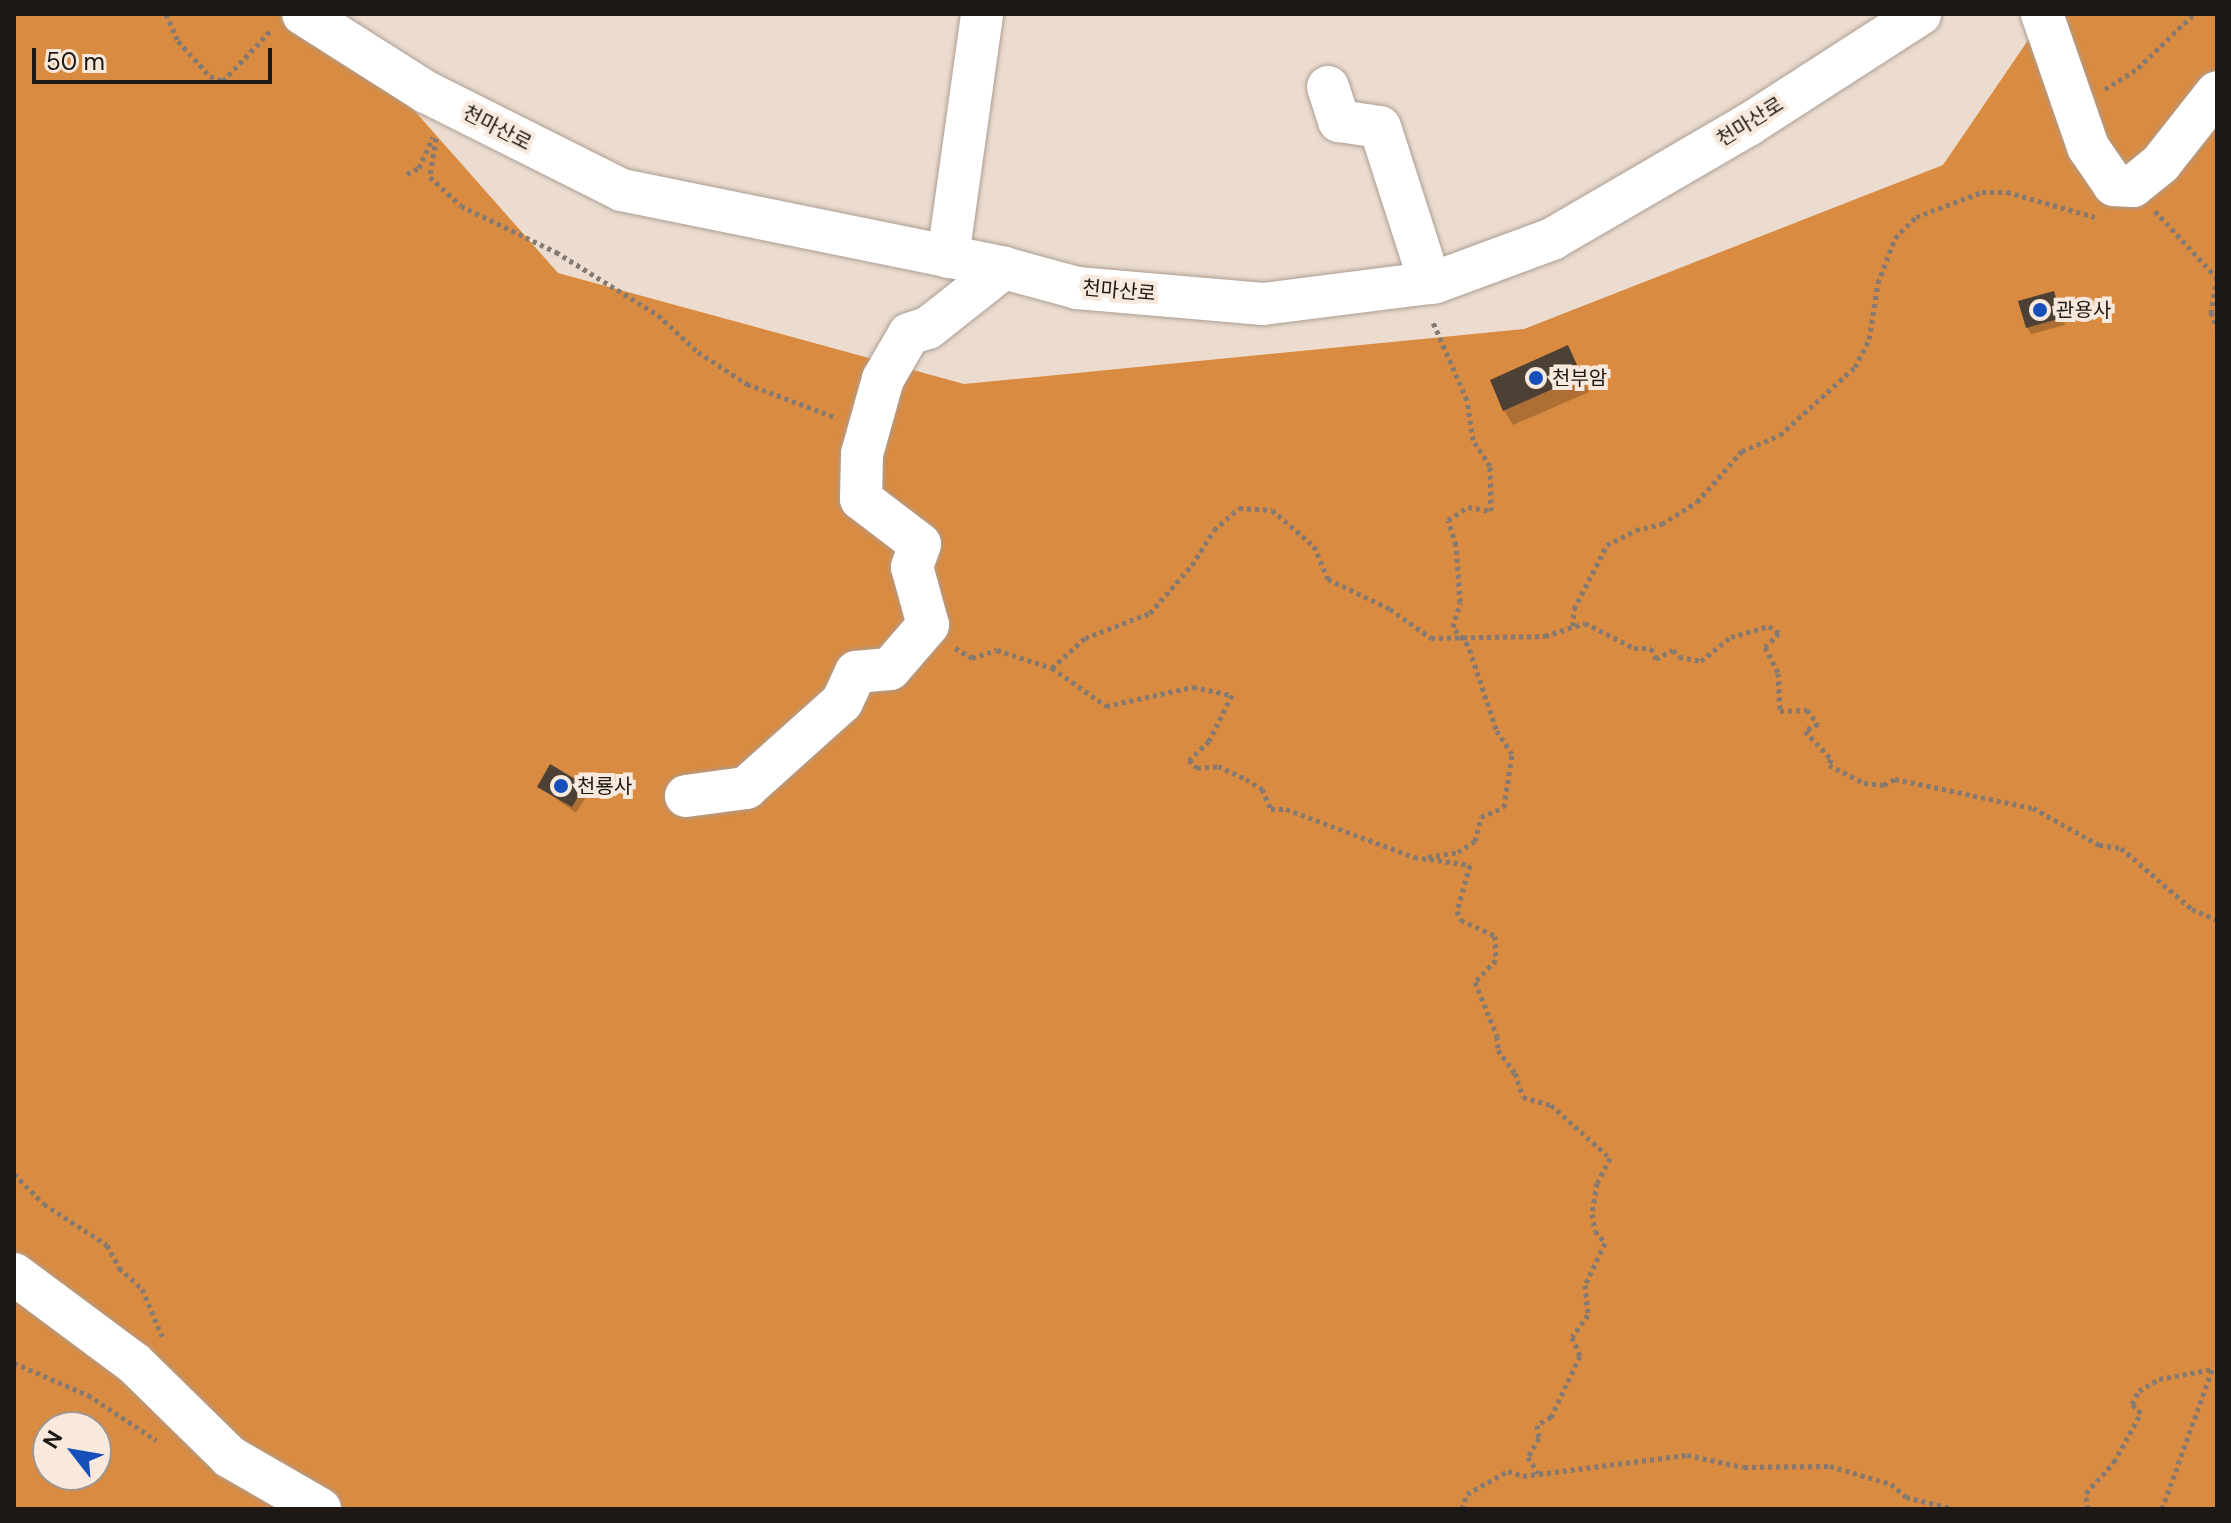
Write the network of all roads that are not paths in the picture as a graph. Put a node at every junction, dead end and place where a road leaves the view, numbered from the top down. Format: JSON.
{"nodes":[{"id":1,"x":982,"y":14,"type":"edge"},
{"id":2,"x":1920,"y":14,"type":"edge"},
{"id":3,"x":2042,"y":14,"type":"edge"},
{"id":4,"x":289,"y":19,"type":"edge"},
{"id":5,"x":1328,"y":87,"type":"dead end"},
{"id":6,"x":2217,"y":92,"type":"edge"},
{"id":7,"x":948,"y":257,"type":"junction"},
{"id":8,"x":1004,"y":268,"type":"junction"},
{"id":9,"x":1420,"y":284,"type":"junction"},
{"id":10,"x":686,"y":796,"type":"dead end"},
{"id":11,"x":14,"y":1274,"type":"edge"},
{"id":12,"x":320,"y":1509,"type":"edge"}],
"edges":[{"from":1,"to":7,"type":"street"},
{"from":2,"to":9,"type":"street","name":"천마산로"},
{"from":3,"to":6,"type":"street"},
{"from":4,"to":7,"type":"street","name":"천마산로"},
{"from":5,"to":9,"type":"street"},
{"from":7,"to":8,"type":"street","name":"천마산로"},
{"from":8,"to":9,"type":"street","name":"천마산로"},
{"from":8,"to":10,"type":"street"},
{"from":11,"to":12,"type":"street"}]}
